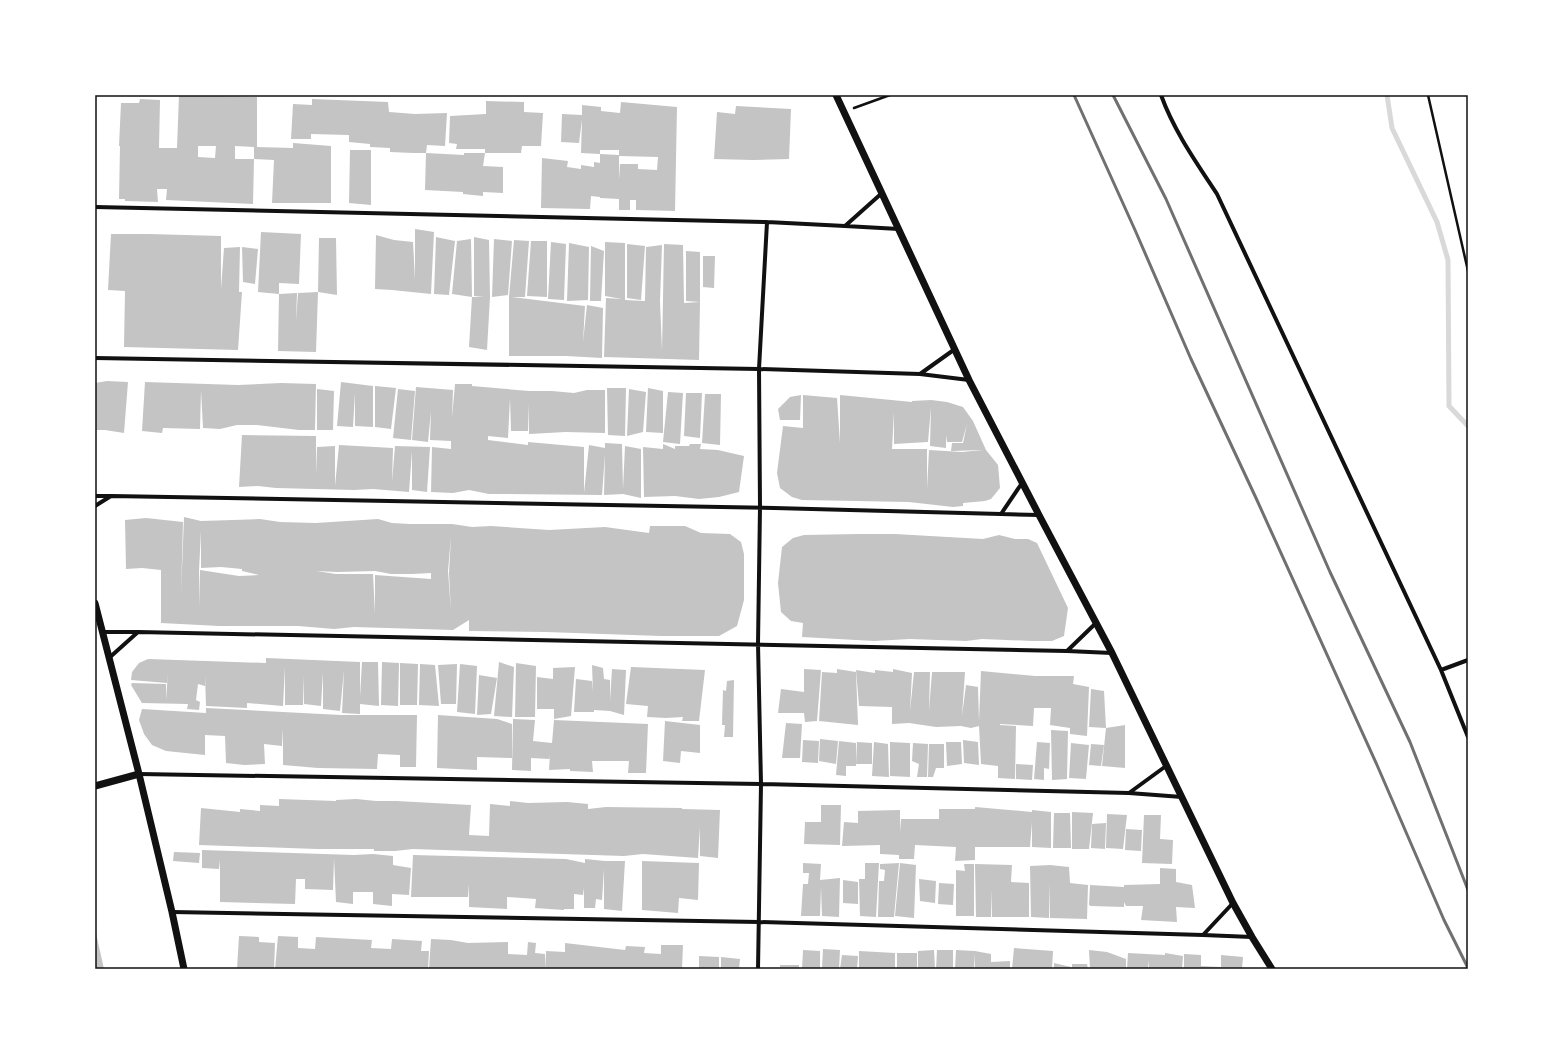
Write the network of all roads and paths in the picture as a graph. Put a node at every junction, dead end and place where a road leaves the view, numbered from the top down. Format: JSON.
{"nodes":[{"id":1,"x":836,"y":95,"type":"edge"},
{"id":2,"x":890,"y":95,"type":"edge"},
{"id":3,"x":1161,"y":95,"type":"edge"},
{"id":4,"x":1428,"y":95,"type":"edge"},
{"id":5,"x":844,"y":112,"type":"junction"},
{"id":6,"x":882,"y":193,"type":"junction"},
{"id":7,"x":95,"y":207,"type":"edge"},
{"id":8,"x":767,"y":222,"type":"junction"},
{"id":9,"x":845,"y":226,"type":"junction"},
{"id":10,"x":898,"y":229,"type":"junction"},
{"id":11,"x":1468,"y":271,"type":"edge"},
{"id":12,"x":955,"y":349,"type":"junction"},
{"id":13,"x":95,"y":358,"type":"edge"},
{"id":14,"x":759,"y":369,"type":"junction"},
{"id":15,"x":920,"y":374,"type":"junction"},
{"id":16,"x":969,"y":380,"type":"junction"},
{"id":17,"x":1022,"y":483,"type":"junction"},
{"id":18,"x":95,"y":496,"type":"edge"},
{"id":19,"x":111,"y":496,"type":"junction"},
{"id":20,"x":95,"y":506,"type":"edge"},
{"id":21,"x":760,"y":507,"type":"junction"},
{"id":22,"x":1000,"y":514,"type":"junction"},
{"id":23,"x":1039,"y":515,"type":"junction"},
{"id":24,"x":95,"y":603,"type":"edge"},
{"id":25,"x":1096,"y":623,"type":"junction"},
{"id":26,"x":102,"y":632,"type":"junction"},
{"id":27,"x":138,"y":632,"type":"junction"},
{"id":28,"x":758,"y":644,"type":"junction"},
{"id":29,"x":1067,"y":651,"type":"junction"},
{"id":30,"x":1112,"y":653,"type":"junction"},
{"id":31,"x":109,"y":658,"type":"junction"},
{"id":32,"x":1468,"y":660,"type":"edge"},
{"id":33,"x":1441,"y":670,"type":"junction"},
{"id":34,"x":1468,"y":737,"type":"edge"},
{"id":35,"x":1166,"y":766,"type":"junction"},
{"id":36,"x":139,"y":774,"type":"junction"},
{"id":37,"x":760,"y":784,"type":"junction"},
{"id":38,"x":95,"y":786,"type":"edge"},
{"id":39,"x":1129,"y":793,"type":"junction"},
{"id":40,"x":1183,"y":797,"type":"junction"},
{"id":41,"x":1233,"y":903,"type":"junction"},
{"id":42,"x":172,"y":912,"type":"junction"},
{"id":43,"x":759,"y":922,"type":"junction"},
{"id":44,"x":1203,"y":935,"type":"junction"},
{"id":45,"x":1252,"y":937,"type":"junction"},
{"id":46,"x":184,"y":969,"type":"edge"},
{"id":47,"x":758,"y":969,"type":"edge"},
{"id":48,"x":1272,"y":969,"type":"edge"}],
"edges":[{"from":1,"to":5,"type":"street"},
{"from":2,"to":5,"type":"path"},
{"from":3,"to":33,"type":"street"},
{"from":4,"to":11,"type":"path"},
{"from":5,"to":6,"type":"street"},
{"from":6,"to":9,"type":"street"},
{"from":6,"to":10,"type":"street"},
{"from":7,"to":8,"type":"street"},
{"from":8,"to":9,"type":"street"},
{"from":8,"to":14,"type":"street"},
{"from":9,"to":10,"type":"street"},
{"from":10,"to":12,"type":"street"},
{"from":12,"to":15,"type":"street"},
{"from":12,"to":16,"type":"street"},
{"from":13,"to":14,"type":"street"},
{"from":14,"to":15,"type":"street"},
{"from":14,"to":21,"type":"street"},
{"from":15,"to":16,"type":"street"},
{"from":16,"to":17,"type":"street"},
{"from":17,"to":22,"type":"street"},
{"from":17,"to":23,"type":"street"},
{"from":18,"to":19,"type":"street"},
{"from":19,"to":20,"type":"street"},
{"from":19,"to":21,"type":"street"},
{"from":21,"to":22,"type":"street"},
{"from":21,"to":28,"type":"street"},
{"from":22,"to":23,"type":"street"},
{"from":23,"to":25,"type":"street"},
{"from":24,"to":26,"type":"street"},
{"from":25,"to":29,"type":"street"},
{"from":25,"to":30,"type":"street"},
{"from":26,"to":27,"type":"street"},
{"from":26,"to":31,"type":"street"},
{"from":27,"to":28,"type":"street"},
{"from":27,"to":31,"type":"street"},
{"from":28,"to":29,"type":"street"},
{"from":28,"to":37,"type":"street"},
{"from":29,"to":30,"type":"street"},
{"from":30,"to":35,"type":"street"},
{"from":31,"to":36,"type":"street"},
{"from":32,"to":33,"type":"street"},
{"from":33,"to":34,"type":"street"},
{"from":35,"to":39,"type":"street"},
{"from":35,"to":40,"type":"street"},
{"from":36,"to":37,"type":"street"},
{"from":36,"to":38,"type":"street"},
{"from":36,"to":42,"type":"street"},
{"from":37,"to":39,"type":"street"},
{"from":37,"to":43,"type":"street"},
{"from":39,"to":40,"type":"street"},
{"from":40,"to":41,"type":"street"},
{"from":41,"to":44,"type":"street"},
{"from":41,"to":45,"type":"street"},
{"from":42,"to":43,"type":"street"},
{"from":42,"to":46,"type":"street"},
{"from":43,"to":44,"type":"street"},
{"from":43,"to":47,"type":"street"},
{"from":44,"to":45,"type":"street"},
{"from":45,"to":48,"type":"street"}]}
